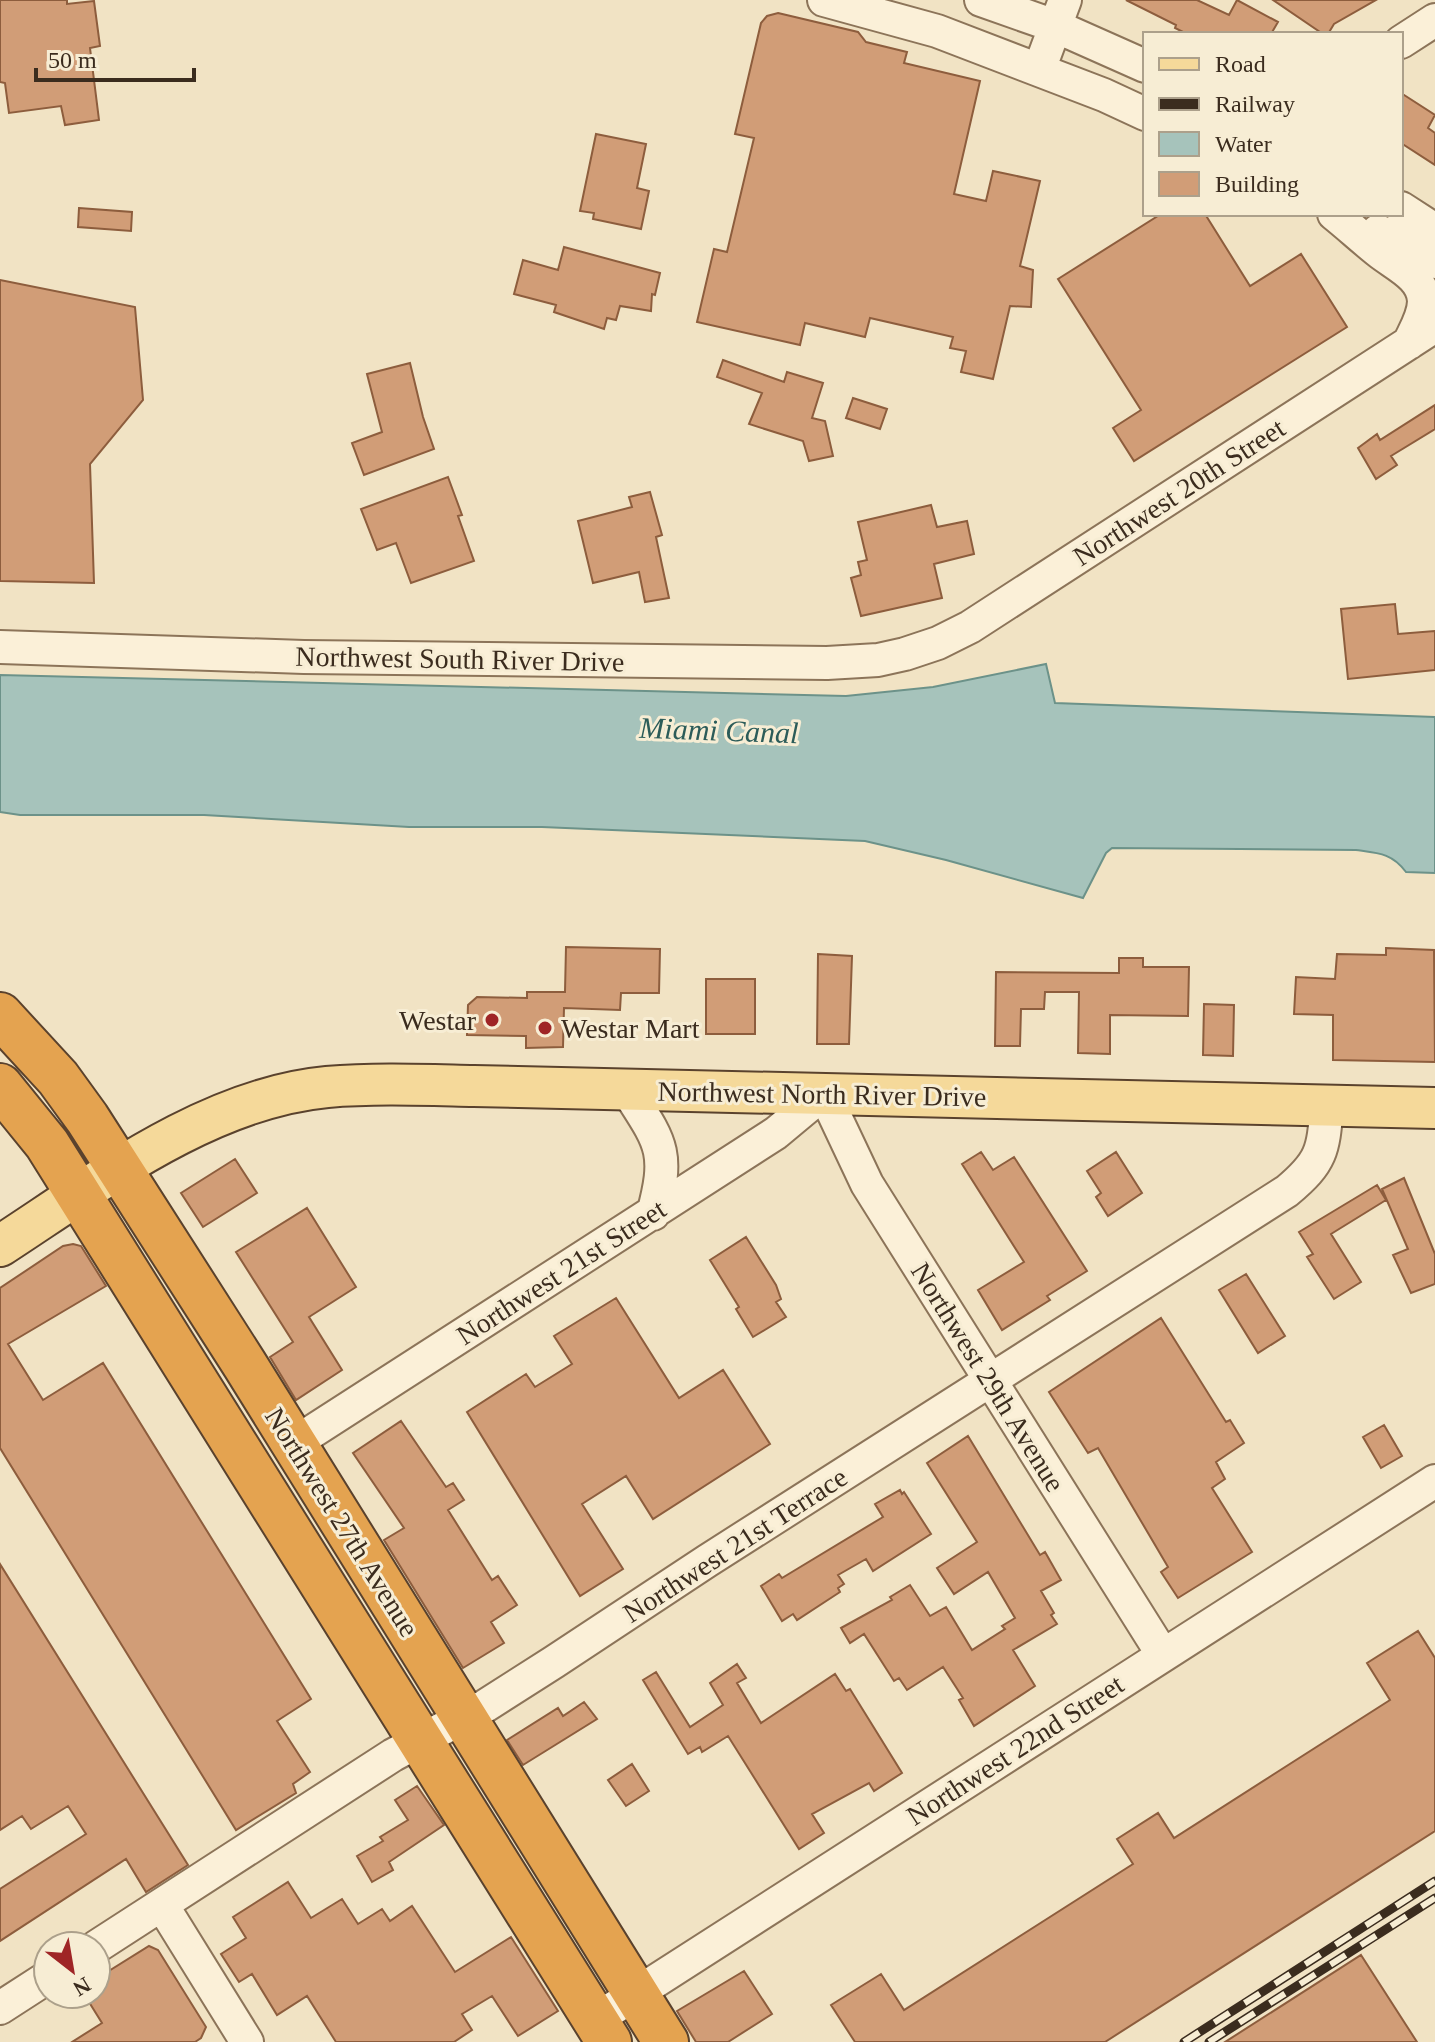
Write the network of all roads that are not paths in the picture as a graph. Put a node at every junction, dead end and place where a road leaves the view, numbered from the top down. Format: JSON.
{"nodes":[{"id":1,"x":824,"y":0,"type":"edge"},
{"id":2,"x":981,"y":0,"type":"edge"},
{"id":3,"x":1060,"y":13,"type":"edge"},
{"id":4,"x":1435,"y":20,"type":"edge"},
{"id":5,"x":1403,"y":41,"type":"edge"},
{"id":6,"x":1143,"y":65,"type":"edge"},
{"id":7,"x":1039,"y":70,"type":"junction"},
{"id":8,"x":1143,"y":113,"type":"edge"},
{"id":9,"x":1403,"y":209,"type":"edge"},
{"id":10,"x":1337,"y":216,"type":"edge"},
{"id":11,"x":1340,"y":216,"type":"edge"},
{"id":12,"x":1435,"y":230,"type":"edge"},
{"id":13,"x":1435,"y":262,"type":"edge"},
{"id":14,"x":1422,"y":335,"type":"edge"},
{"id":15,"x":0,"y":647,"type":"edge"},
{"id":16,"x":919,"y":650,"type":"joint"},
{"id":17,"x":0,"y":1015,"type":"edge"},
{"id":18,"x":0,"y":1086,"type":"edge"},
{"id":19,"x":627,"y":1090,"type":"junction"},
{"id":20,"x":824,"y":1093,"type":"junction"},
{"id":21,"x":1327,"y":1105,"type":"junction"},
{"id":22,"x":1435,"y":1108,"type":"edge"},
{"id":23,"x":120,"y":1169,"type":"junction"},
{"id":24,"x":79,"y":1195,"type":"junction"},
{"id":25,"x":653,"y":1214,"type":"junction"},
{"id":26,"x":0,"y":1246,"type":"edge"},
{"id":27,"x":990,"y":1382,"type":"junction"},
{"id":28,"x":293,"y":1444,"type":"junction"},
{"id":29,"x":1435,"y":1481,"type":"edge"},
{"id":30,"x":1163,"y":1655,"type":"junction"},
{"id":31,"x":463,"y":1718,"type":"junction"},
{"id":32,"x":420,"y":1739,"type":"junction"},
{"id":33,"x":162,"y":1905,"type":"junction"},
{"id":34,"x":112,"y":1937,"type":"edge"},
{"id":35,"x":32,"y":1987,"type":"edge"},
{"id":36,"x":635,"y":1994,"type":"junction"},
{"id":37,"x":0,"y":2008,"type":"edge"},
{"id":38,"x":602,"y":2031,"type":"edge"},
{"id":39,"x":247,"y":2042,"type":"edge"},
{"id":40,"x":666,"y":2042,"type":"edge"}],
"edges":[{"from":1,"to":7,"type":"street"},
{"from":2,"to":3,"type":"street"},
{"from":3,"to":6,"type":"street"},
{"from":3,"to":7,"type":"street"},
{"from":4,"to":5,"type":"street"},
{"from":7,"to":8,"type":"street"},
{"from":9,"to":12,"type":"street"},
{"from":10,"to":14,"type":"street"},
{"from":11,"to":13,"type":"street"},
{"from":14,"to":16,"type":"street","name":"Northwest 20th Street"},
{"from":15,"to":16,"type":"street","name":"Northwest South River Drive"},
{"from":17,"to":23,"type":"highway","name":"Northwest 27th Avenue"},
{"from":18,"to":24,"type":"highway","name":"Northwest 27th Avenue"},
{"from":19,"to":20,"type":"main road","name":"Northwest North River Drive"},
{"from":19,"to":23,"type":"main road","name":"Northwest North River Drive"},
{"from":19,"to":25,"type":"street"},
{"from":20,"to":21,"type":"main road","name":"Northwest North River Drive"},
{"from":20,"to":25,"type":"street","name":"Northwest 21st Street"},
{"from":20,"to":27,"type":"street","name":"Northwest 29th Avenue"},
{"from":21,"to":22,"type":"main road","name":"Northwest North River Drive"},
{"from":21,"to":27,"type":"street","name":"Northwest 21st Terrace"},
{"from":23,"to":24,"type":"main road"},
{"from":23,"to":28,"type":"highway","name":"Northwest 27th Avenue"},
{"from":24,"to":26,"type":"main road"},
{"from":24,"to":32,"type":"highway","name":"Northwest 27th Avenue"},
{"from":25,"to":28,"type":"street","name":"Northwest 21st Street"},
{"from":27,"to":30,"type":"street","name":"Northwest 29th Avenue"},
{"from":27,"to":31,"type":"street","name":"Northwest 21st Terrace"},
{"from":28,"to":31,"type":"highway","name":"Northwest 27th Avenue"},
{"from":29,"to":30,"type":"street","name":"Northwest 22nd Street"},
{"from":30,"to":36,"type":"street","name":"Northwest 22nd Street"},
{"from":31,"to":32,"type":"street","name":"Northwest 21st Terrace"},
{"from":31,"to":36,"type":"highway","name":"Northwest 27th Avenue"},
{"from":32,"to":33,"type":"street","name":"Northwest 21st Terrace"},
{"from":32,"to":38,"type":"highway","name":"Northwest 27th Avenue"},
{"from":33,"to":34,"type":"street","name":"Northwest 21st Terrace"},
{"from":33,"to":39,"type":"street"},
{"from":35,"to":37,"type":"street"},
{"from":36,"to":38,"type":"street","name":"Northwest 22nd Street"},
{"from":36,"to":40,"type":"highway","name":"Northwest 27th Avenue"}]}
